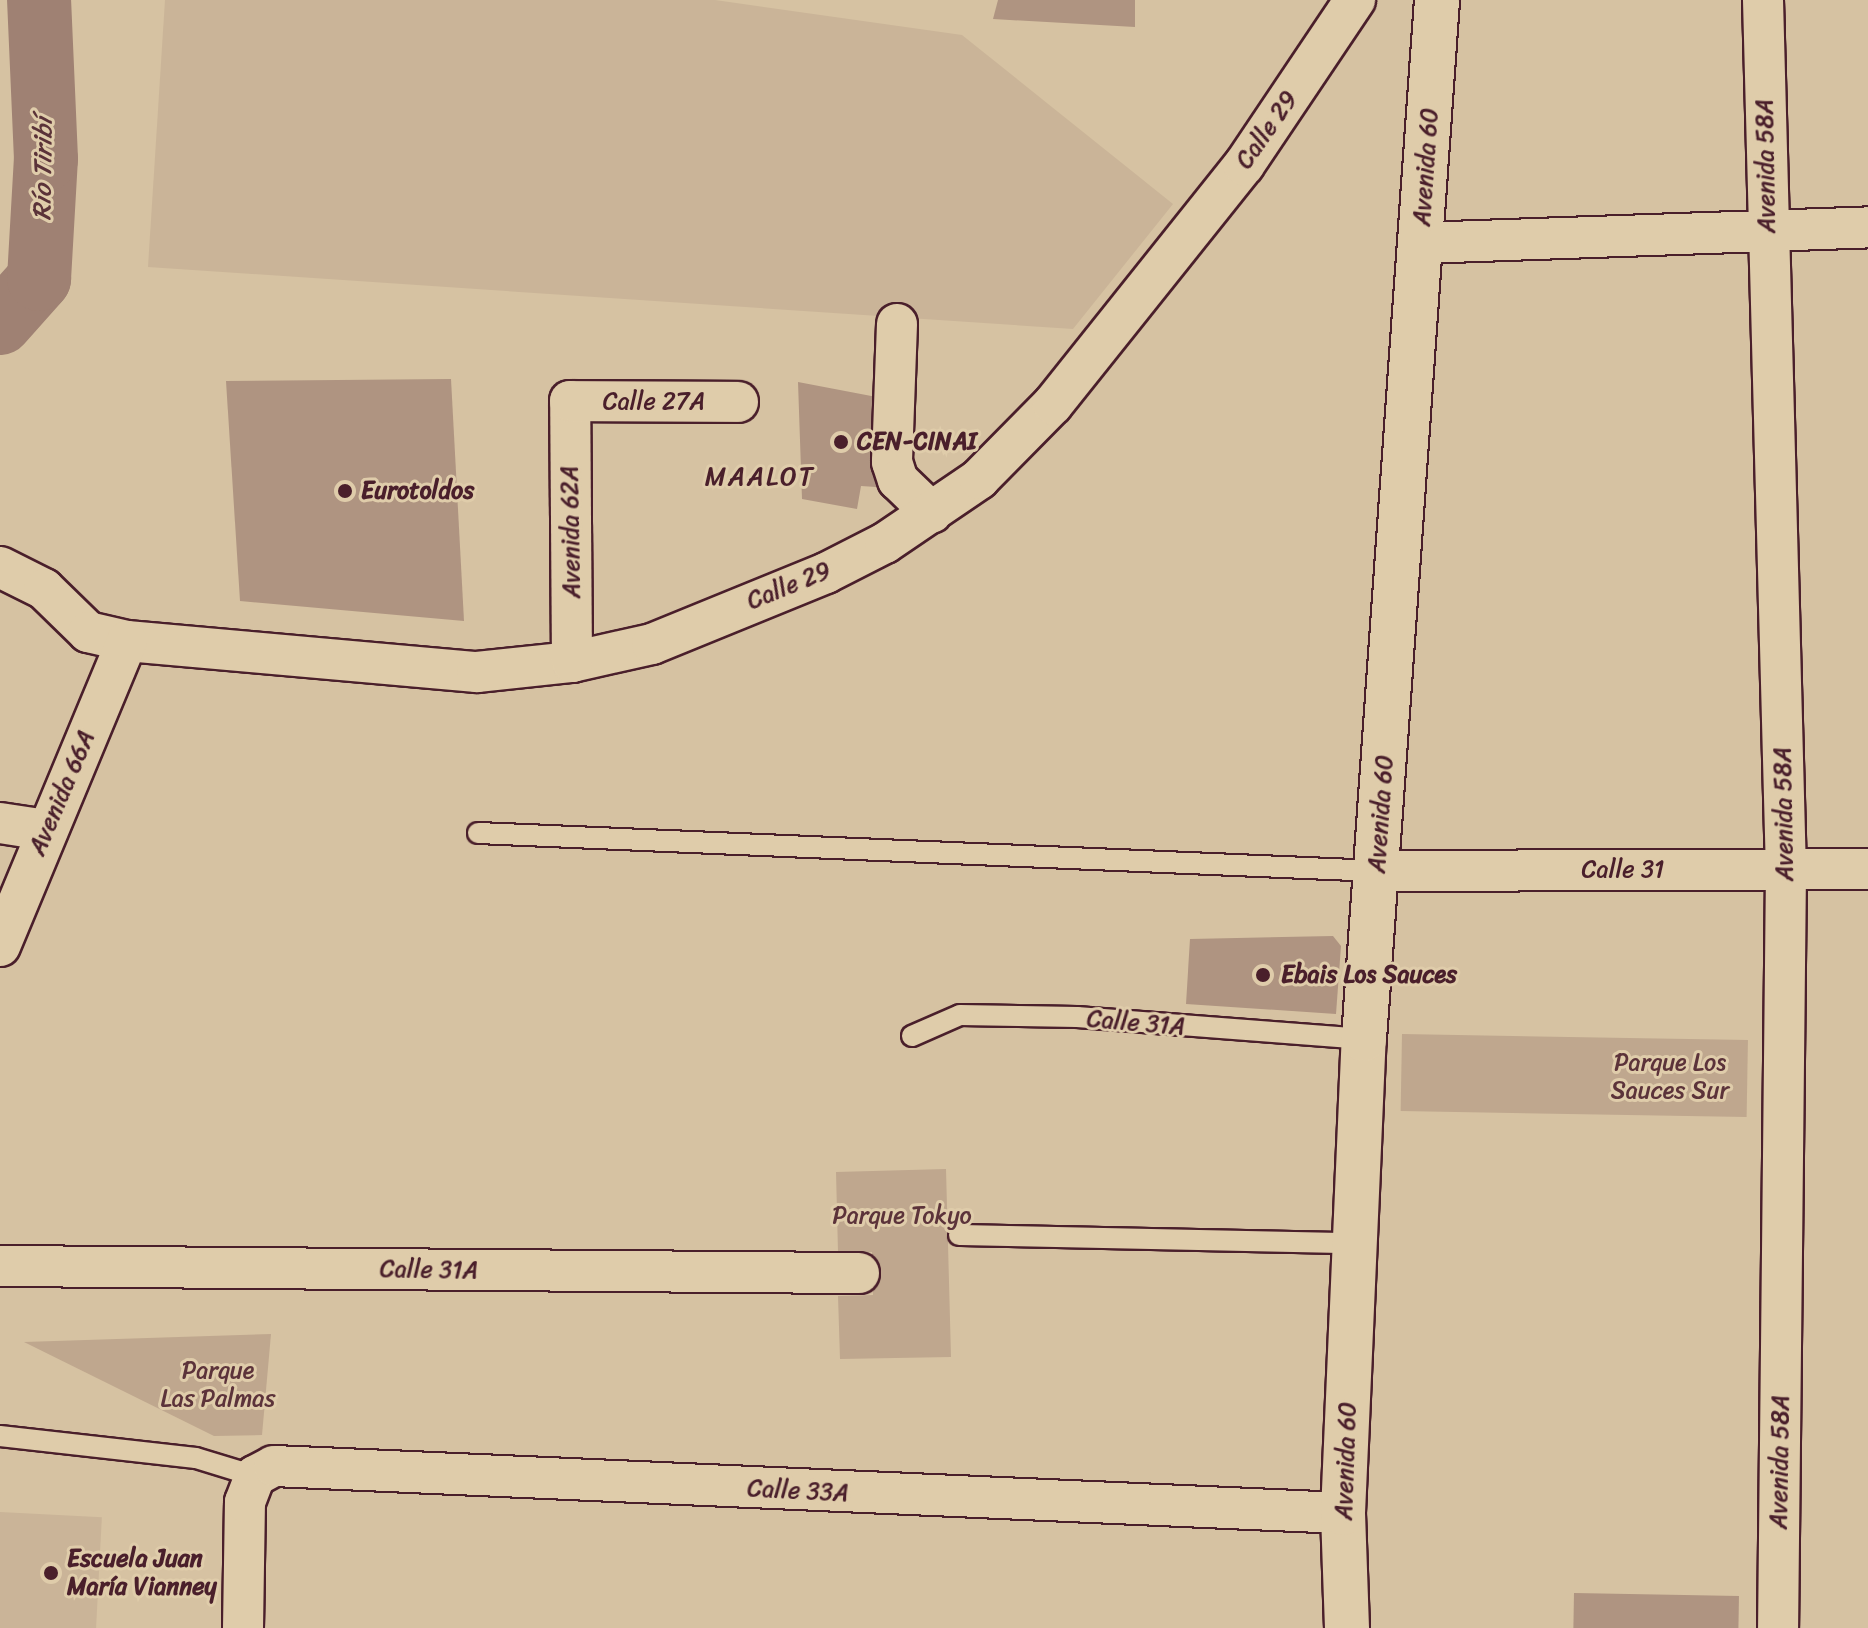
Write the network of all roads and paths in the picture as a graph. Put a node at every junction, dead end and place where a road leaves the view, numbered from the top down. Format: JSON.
{"nodes":[{"id":1,"x":1355,"y":0,"type":"edge"},
{"id":2,"x":1437,"y":0,"type":"edge"},
{"id":3,"x":1763,"y":0,"type":"edge"},
{"id":4,"x":1868,"y":227,"type":"edge"},
{"id":5,"x":1766,"y":230,"type":"junction"},
{"id":6,"x":1421,"y":243,"type":"junction"},
{"id":7,"x":897,"y":324,"type":"dead end"},
{"id":8,"x":570,"y":401,"type":"joint"},
{"id":9,"x":738,"y":402,"type":"dead end"},
{"id":10,"x":932,"y":513,"type":"junction"},
{"id":11,"x":0,"y":567,"type":"edge"},
{"id":12,"x":127,"y":641,"type":"junction"},
{"id":13,"x":572,"y":662,"type":"junction"},
{"id":14,"x":0,"y":823,"type":"edge"},
{"id":15,"x":46,"y":830,"type":"junction"},
{"id":16,"x":478,"y":833,"type":"dead end"},
{"id":17,"x":1868,"y":869,"type":"edge"},
{"id":18,"x":1786,"y":870,"type":"junction"},
{"id":19,"x":1377,"y":871,"type":"junction"},
{"id":20,"x":0,"y":946,"type":"edge"},
{"id":21,"x":912,"y":1036,"type":"dead end"},
{"id":22,"x":1364,"y":1039,"type":"junction"},
{"id":23,"x":959,"y":1235,"type":"dead end"},
{"id":24,"x":1355,"y":1243,"type":"junction"},
{"id":25,"x":0,"y":1266,"type":"edge"},
{"id":26,"x":859,"y":1273,"type":"dead end"},
{"id":27,"x":0,"y":1436,"type":"edge"},
{"id":28,"x":255,"y":1476,"type":"junction"},
{"id":29,"x":1343,"y":1513,"type":"junction"},
{"id":30,"x":243,"y":1628,"type":"edge"},
{"id":31,"x":1347,"y":1628,"type":"edge"},
{"id":32,"x":1778,"y":1628,"type":"edge"}],
"edges":[{"from":1,"to":10,"type":"street","name":"Calle 29"},
{"from":2,"to":6,"type":"street","name":"Avenida 60"},
{"from":3,"to":5,"type":"street","name":"Avenida 58A"},
{"from":4,"to":5,"type":"street"},
{"from":5,"to":6,"type":"street"},
{"from":5,"to":18,"type":"street","name":"Avenida 58A"},
{"from":6,"to":19,"type":"street","name":"Avenida 60"},
{"from":7,"to":10,"type":"street"},
{"from":8,"to":9,"type":"street","name":"Calle 27A"},
{"from":8,"to":13,"type":"street","name":"Avenida 62A"},
{"from":10,"to":13,"type":"street","name":"Calle 29"},
{"from":11,"to":12,"type":"street","name":"Calle 29"},
{"from":12,"to":13,"type":"street","name":"Calle 29"},
{"from":12,"to":15,"type":"street","name":"Avenida 66A"},
{"from":14,"to":15,"type":"street"},
{"from":15,"to":20,"type":"street","name":"Avenida 66A"},
{"from":16,"to":19,"type":"lane"},
{"from":17,"to":18,"type":"street","name":"Calle 31"},
{"from":18,"to":19,"type":"street","name":"Calle 31"},
{"from":18,"to":32,"type":"street","name":"Avenida 58A"},
{"from":19,"to":22,"type":"street","name":"Avenida 60"},
{"from":21,"to":22,"type":"lane","name":"Calle 31A"},
{"from":22,"to":24,"type":"street","name":"Avenida 60"},
{"from":23,"to":24,"type":"lane"},
{"from":24,"to":29,"type":"street","name":"Avenida 60"},
{"from":25,"to":26,"type":"street","name":"Calle 31A"},
{"from":27,"to":28,"type":"lane"},
{"from":28,"to":29,"type":"street","name":"Calle 33A"},
{"from":28,"to":30,"type":"street"},
{"from":29,"to":31,"type":"street","name":"Avenida 60"}]}
